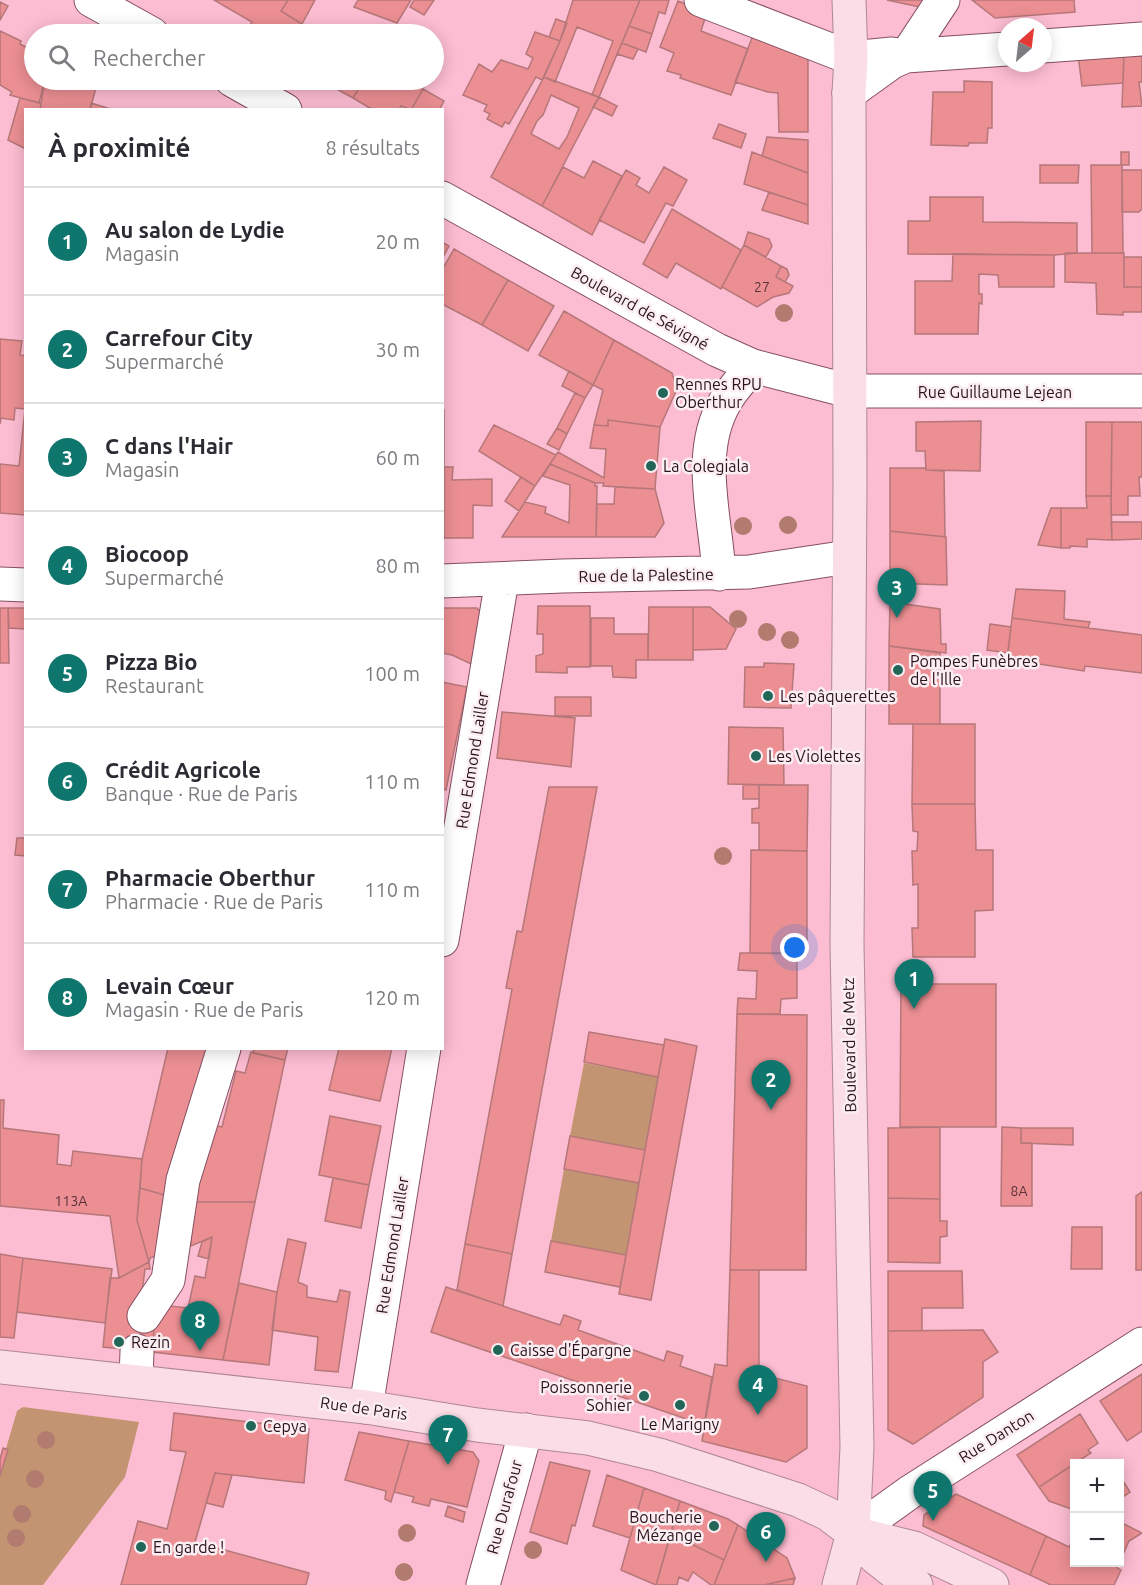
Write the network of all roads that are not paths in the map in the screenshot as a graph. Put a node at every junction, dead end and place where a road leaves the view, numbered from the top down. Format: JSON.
{"nodes":[{"id":1,"x":91,"y":0,"type":"edge"},
{"id":2,"x":701,"y":0,"type":"edge"},
{"id":3,"x":849,"y":0,"type":"edge"},
{"id":4,"x":943,"y":0,"type":"edge"},
{"id":5,"x":134,"y":24,"type":"edge"},
{"id":6,"x":1142,"y":39,"type":"edge"},
{"id":7,"x":1052,"y":45,"type":"edge"},
{"id":8,"x":998,"y":50,"type":"edge"},
{"id":9,"x":906,"y":56,"type":"junction"},
{"id":10,"x":851,"y":58,"type":"junction"},
{"id":11,"x":250,"y":90,"type":"edge"},
{"id":12,"x":849,"y":93,"type":"junction"},
{"id":13,"x":281,"y":108,"type":"edge"},
{"id":14,"x":444,"y":199,"type":"edge"},
{"id":15,"x":753,"y":366,"type":"junction"},
{"id":16,"x":849,"y":391,"type":"junction"},
{"id":17,"x":1142,"y":391,"type":"edge"},
{"id":18,"x":848,"y":557,"type":"junction"},
{"id":19,"x":719,"y":574,"type":"junction"},
{"id":20,"x":502,"y":580,"type":"junction"},
{"id":21,"x":444,"y":581,"type":"edge"},
{"id":22,"x":0,"y":584,"type":"edge"},
{"id":23,"x":24,"y":585,"type":"edge"},
{"id":24,"x":444,"y":928,"type":"edge"},
{"id":25,"x":223,"y":1050,"type":"edge"},
{"id":26,"x":424,"y":1050,"type":"edge"},
{"id":27,"x":144,"y":1316,"type":"dead end"},
{"id":28,"x":1142,"y":1344,"type":"edge"},
{"id":29,"x":0,"y":1367,"type":"edge"},
{"id":30,"x":366,"y":1407,"type":"junction"},
{"id":31,"x":526,"y":1430,"type":"junction"},
{"id":32,"x":853,"y":1533,"type":"junction"},
{"id":33,"x":483,"y":1585,"type":"edge"},
{"id":34,"x":839,"y":1585,"type":"edge"},
{"id":35,"x":916,"y":1585,"type":"edge"},
{"id":36,"x":992,"y":1585,"type":"edge"}],
"edges":[{"from":1,"to":5,"type":"street"},
{"from":2,"to":10,"type":"street"},
{"from":3,"to":10,"type":"main road","name":"Boulevard de Metz"},
{"from":4,"to":9,"type":"street"},
{"from":6,"to":7,"type":"street"},
{"from":8,"to":9,"type":"street"},
{"from":9,"to":10,"type":"street"},
{"from":9,"to":12,"type":"street"},
{"from":10,"to":12,"type":"main road","name":"Boulevard de Metz"},
{"from":11,"to":13,"type":"street"},
{"from":12,"to":16,"type":"main road","name":"Boulevard de Metz"},
{"from":14,"to":15,"type":"street","name":"Boulevard de Sévigné"},
{"from":15,"to":16,"type":"street","name":"Boulevard de Sévigné"},
{"from":15,"to":19,"type":"street"},
{"from":16,"to":17,"type":"street","name":"Rue Guillaume Lejean"},
{"from":16,"to":18,"type":"main road","name":"Boulevard de Metz"},
{"from":18,"to":19,"type":"street","name":"Rue de la Palestine"},
{"from":18,"to":32,"type":"main road","name":"Boulevard de Metz"},
{"from":19,"to":20,"type":"street","name":"Rue de la Palestine"},
{"from":20,"to":21,"type":"street","name":"Rue de la Palestine"},
{"from":20,"to":24,"type":"street","name":"Rue Edmond Lailler"},
{"from":22,"to":23,"type":"street"},
{"from":25,"to":27,"type":"street"},
{"from":26,"to":30,"type":"street","name":"Rue Edmond Lailler"},
{"from":28,"to":32,"type":"street","name":"Rue Danton"},
{"from":29,"to":30,"type":"main road","name":"Rue de Paris"},
{"from":30,"to":31,"type":"main road","name":"Rue de Paris"},
{"from":31,"to":32,"type":"main road","name":"Rue de Paris"},
{"from":31,"to":33,"type":"street","name":"Rue Durafour"},
{"from":32,"to":34,"type":"main road","name":"Boulevard de Metz"},
{"from":32,"to":35,"type":"main road","name":"Rue de Paris"},
{"from":32,"to":36,"type":"main road"}]}
